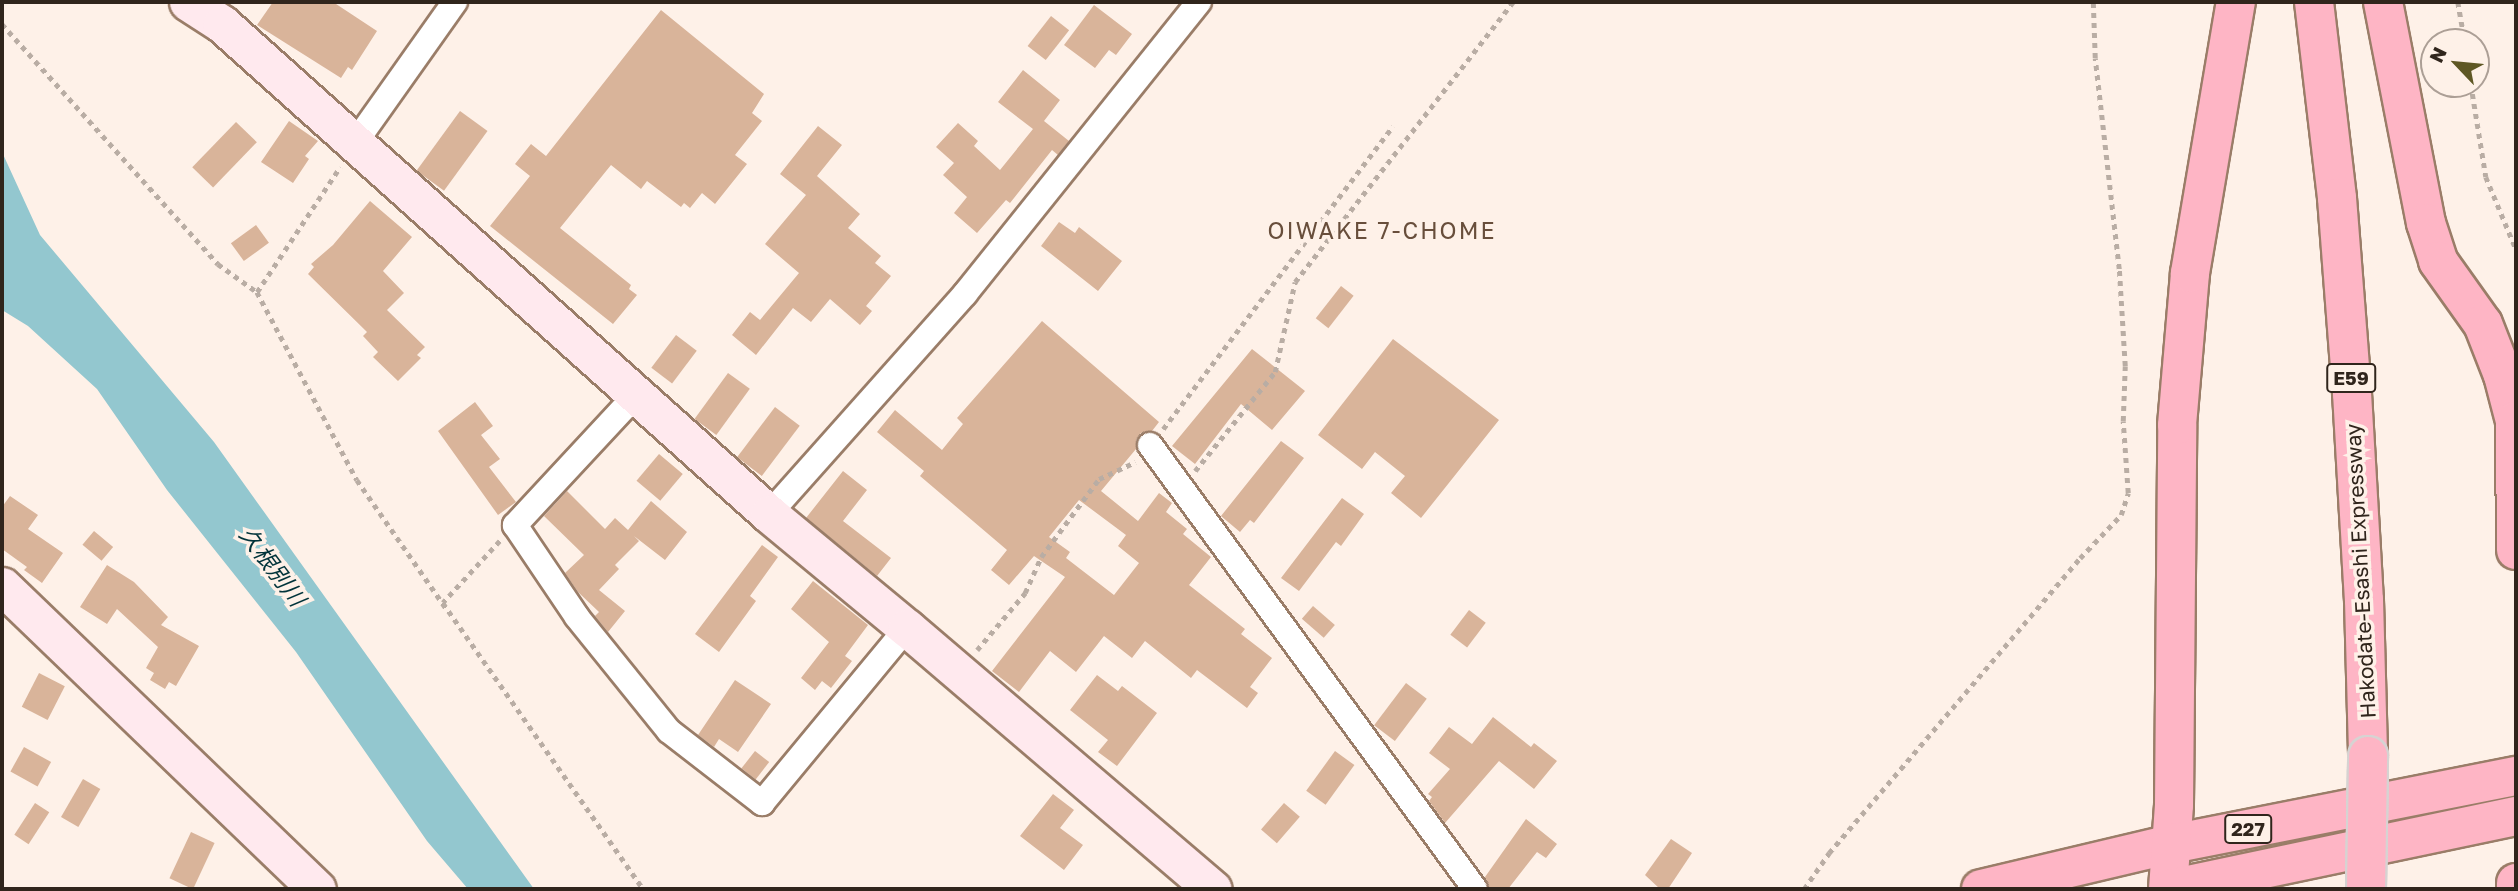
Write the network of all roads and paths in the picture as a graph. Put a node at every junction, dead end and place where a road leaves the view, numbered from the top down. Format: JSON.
{"nodes":[{"id":1,"x":188,"y":2,"type":"edge"},
{"id":2,"x":455,"y":2,"type":"edge"},
{"id":3,"x":1199,"y":2,"type":"edge"},
{"id":4,"x":1513,"y":2,"type":"edge"},
{"id":5,"x":2093,"y":2,"type":"edge"},
{"id":6,"x":2236,"y":2,"type":"edge"},
{"id":7,"x":2314,"y":2,"type":"edge"},
{"id":8,"x":2384,"y":2,"type":"edge"},
{"id":9,"x":2458,"y":2,"type":"edge"},
{"id":10,"x":2,"y":24,"type":"edge"},
{"id":11,"x":2463,"y":28,"type":"edge"},
{"id":12,"x":2473,"y":98,"type":"edge"},
{"id":13,"x":1393,"y":126,"type":"dead end"},
{"id":14,"x":355,"y":143,"type":"junction"},
{"id":15,"x":2516,"y":249,"type":"edge"},
{"id":16,"x":257,"y":292,"type":"junction"},
{"id":17,"x":636,"y":395,"type":"junction"},
{"id":18,"x":1150,"y":445,"type":"junction"},
{"id":19,"x":1182,"y":488,"type":"junction"},
{"id":20,"x":769,"y":514,"type":"junction"},
{"id":21,"x":515,"y":525,"type":"junction"},
{"id":22,"x":2516,"y":550,"type":"edge"},
{"id":23,"x":2,"y":586,"type":"edge"},
{"id":24,"x":446,"y":608,"type":"junction"},
{"id":25,"x":907,"y":628,"type":"junction"},
{"id":26,"x":959,"y":672,"type":"junction"},
{"id":27,"x":2516,"y":776,"type":"edge"},
{"id":28,"x":2516,"y":816,"type":"edge"},
{"id":29,"x":2172,"y":844,"type":"junction"},
{"id":30,"x":2516,"y":883,"type":"edge"},
{"id":31,"x":317,"y":889,"type":"edge"},
{"id":32,"x":643,"y":889,"type":"edge"},
{"id":33,"x":1213,"y":889,"type":"edge"},
{"id":34,"x":1475,"y":889,"type":"edge"},
{"id":35,"x":1804,"y":889,"type":"edge"},
{"id":36,"x":1981,"y":889,"type":"edge"},
{"id":37,"x":2168,"y":889,"type":"edge"},
{"id":38,"x":2366,"y":889,"type":"edge"},
{"id":39,"x":2516,"y":889,"type":"edge"}],
"edges":[{"from":1,"to":14,"type":"street"},
{"from":2,"to":14,"type":"street"},
{"from":3,"to":20,"type":"street"},
{"from":4,"to":19,"type":"path"},
{"from":5,"to":35,"type":"path"},
{"from":6,"to":29,"type":"highway"},
{"from":7,"to":38,"type":"highway","name":"Hakodate-Esashi Expressway","number":"E59","bridge":true},
{"from":8,"to":22,"type":"highway"},
{"from":9,"to":11,"type":"path"},
{"from":10,"to":16,"type":"path"},
{"from":12,"to":15,"type":"path"},
{"from":13,"to":18,"type":"path"},
{"from":14,"to":16,"type":"path"},
{"from":14,"to":17,"type":"street"},
{"from":16,"to":24,"type":"path"},
{"from":17,"to":20,"type":"street"},
{"from":17,"to":21,"type":"street"},
{"from":18,"to":19,"type":"street"},
{"from":18,"to":26,"type":"path"},
{"from":19,"to":34,"type":"street"},
{"from":20,"to":25,"type":"street"},
{"from":21,"to":24,"type":"path"},
{"from":21,"to":25,"type":"street"},
{"from":23,"to":31,"type":"street"},
{"from":24,"to":32,"type":"path"},
{"from":25,"to":26,"type":"street"},
{"from":26,"to":33,"type":"street"},
{"from":27,"to":29,"type":"highway","number":"227"},
{"from":28,"to":37,"type":"highway","number":"227"},
{"from":29,"to":36,"type":"highway","number":"227"},
{"from":29,"to":37,"type":"highway"},
{"from":30,"to":39,"type":"highway"}]}
